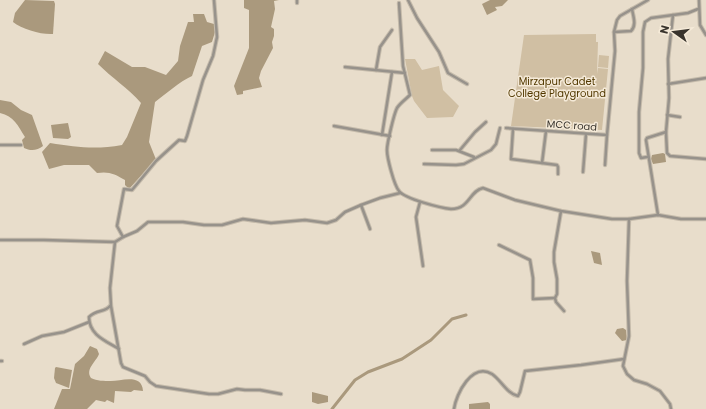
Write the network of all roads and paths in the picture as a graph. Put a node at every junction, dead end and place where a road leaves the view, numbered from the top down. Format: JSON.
{"nodes":[{"id":1,"x":214,"y":0,"type":"edge"},
{"id":2,"x":408,"y":0,"type":"edge"},
{"id":3,"x":648,"y":0,"type":"edge"},
{"id":4,"x":699,"y":0,"type":"edge"},
{"id":5,"x":399,"y":3,"type":"dead end"},
{"id":6,"x":632,"y":8,"type":"junction"},
{"id":7,"x":698,"y":9,"type":"junction"},
{"id":8,"x":673,"y":14,"type":"junction"},
{"id":9,"x":392,"y":30,"type":"dead end"},
{"id":10,"x":614,"y":32,"type":"junction"},
{"id":11,"x":706,"y":35,"type":"edge"},
{"id":12,"x":345,"y":67,"type":"dead end"},
{"id":13,"x":376,"y":70,"type":"junction"},
{"id":14,"x":392,"y":72,"type":"junction"},
{"id":15,"x":404,"y":73,"type":"junction"},
{"id":16,"x":706,"y":78,"type":"edge"},
{"id":17,"x":466,"y":84,"type":"dead end"},
{"id":18,"x":668,"y":84,"type":"junction"},
{"id":19,"x":668,"y":115,"type":"junction"},
{"id":20,"x":680,"y":117,"type":"dead end"},
{"id":21,"x":486,"y":122,"type":"dead end"},
{"id":22,"x":334,"y":126,"type":"dead end"},
{"id":23,"x":500,"y":128,"type":"dead end"},
{"id":24,"x":506,"y":128,"type":"dead end"},
{"id":25,"x":514,"y":129,"type":"junction"},
{"id":26,"x":546,"y":131,"type":"junction"},
{"id":27,"x":666,"y":132,"type":"junction"},
{"id":28,"x":586,"y":134,"type":"junction"},
{"id":29,"x":382,"y":135,"type":"junction"},
{"id":30,"x":607,"y":135,"type":"junction"},
{"id":31,"x":390,"y":136,"type":"junction"},
{"id":32,"x":0,"y":145,"type":"edge"},
{"id":33,"x":20,"y":145,"type":"dead end"},
{"id":34,"x":432,"y":150,"type":"dead end"},
{"id":35,"x":460,"y":150,"type":"junction"},
{"id":36,"x":648,"y":157,"type":"junction"},
{"id":37,"x":474,"y":158,"type":"junction"},
{"id":38,"x":706,"y":159,"type":"edge"},
{"id":39,"x":542,"y":163,"type":"junction"},
{"id":40,"x":424,"y":164,"type":"dead end"},
{"id":41,"x":605,"y":165,"type":"dead end"},
{"id":42,"x":583,"y":172,"type":"dead end"},
{"id":43,"x":558,"y":174,"type":"dead end"},
{"id":44,"x":401,"y":193,"type":"junction"},
{"id":45,"x":420,"y":202,"type":"junction"},
{"id":46,"x":361,"y":205,"type":"junction"},
{"id":47,"x":561,"y":211,"type":"junction"},
{"id":48,"x":658,"y":215,"type":"junction"},
{"id":49,"x":629,"y":219,"type":"junction"},
{"id":50,"x":706,"y":219,"type":"edge"},
{"id":51,"x":370,"y":229,"type":"dead end"},
{"id":52,"x":123,"y":237,"type":"junction"},
{"id":53,"x":0,"y":240,"type":"edge"},
{"id":54,"x":116,"y":242,"type":"junction"},
{"id":55,"x":499,"y":245,"type":"dead end"},
{"id":56,"x":423,"y":266,"type":"dead end"},
{"id":57,"x":555,"y":298,"type":"junction"},
{"id":58,"x":111,"y":306,"type":"junction"},
{"id":59,"x":564,"y":311,"type":"dead end"},
{"id":60,"x":89,"y":322,"type":"junction"},
{"id":61,"x":24,"y":344,"type":"dead end"},
{"id":62,"x":119,"y":349,"type":"junction"},
{"id":63,"x":624,"y":359,"type":"junction"},
{"id":64,"x":281,"y":394,"type":"dead end"},
{"id":65,"x":454,"y":409,"type":"edge"},
{"id":66,"x":671,"y":409,"type":"edge"}],
"edges":[{"from":1,"to":52,"type":"street"},
{"from":2,"to":17,"type":"street"},
{"from":3,"to":6,"type":"street"},
{"from":4,"to":7,"type":"street"},
{"from":5,"to":15,"type":"street"},
{"from":6,"to":10,"type":"street"},
{"from":6,"to":10,"type":"street"},
{"from":7,"to":8,"type":"street"},
{"from":7,"to":11,"type":"street"},
{"from":8,"to":18,"type":"street"},
{"from":8,"to":36,"type":"street"},
{"from":9,"to":13,"type":"street"},
{"from":10,"to":30,"type":"street","name":"MCC road"},
{"from":12,"to":13,"type":"street"},
{"from":13,"to":14,"type":"street"},
{"from":14,"to":15,"type":"street"},
{"from":14,"to":29,"type":"street"},
{"from":15,"to":31,"type":"street"},
{"from":16,"to":18,"type":"street"},
{"from":18,"to":19,"type":"street"},
{"from":19,"to":20,"type":"street"},
{"from":19,"to":27,"type":"street"},
{"from":21,"to":35,"type":"street"},
{"from":22,"to":29,"type":"street"},
{"from":23,"to":37,"type":"street"},
{"from":24,"to":25,"type":"street","name":"MCC road"},
{"from":25,"to":26,"type":"street","name":"MCC road"},
{"from":25,"to":39,"type":"street"},
{"from":26,"to":28,"type":"street","name":"MCC road"},
{"from":26,"to":39,"type":"street"},
{"from":27,"to":36,"type":"street"},
{"from":27,"to":38,"type":"street"},
{"from":28,"to":30,"type":"street","name":"MCC road"},
{"from":28,"to":42,"type":"street"},
{"from":29,"to":31,"type":"street"},
{"from":30,"to":41,"type":"street"},
{"from":31,"to":44,"type":"street"},
{"from":32,"to":33,"type":"street"},
{"from":34,"to":35,"type":"street"},
{"from":35,"to":37,"type":"street"},
{"from":36,"to":48,"type":"street"},
{"from":37,"to":40,"type":"street"},
{"from":39,"to":43,"type":"street"},
{"from":44,"to":45,"type":"street"},
{"from":44,"to":46,"type":"street"},
{"from":45,"to":47,"type":"street"},
{"from":45,"to":56,"type":"street"},
{"from":46,"to":51,"type":"street"},
{"from":46,"to":52,"type":"street"},
{"from":47,"to":49,"type":"street"},
{"from":47,"to":57,"type":"street"},
{"from":48,"to":49,"type":"street"},
{"from":48,"to":50,"type":"street"},
{"from":49,"to":63,"type":"street"},
{"from":52,"to":54,"type":"street"},
{"from":53,"to":54,"type":"street"},
{"from":54,"to":58,"type":"street"},
{"from":55,"to":57,"type":"street"},
{"from":57,"to":59,"type":"street"},
{"from":58,"to":60,"type":"street"},
{"from":58,"to":62,"type":"street"},
{"from":60,"to":61,"type":"street"},
{"from":60,"to":62,"type":"street"},
{"from":62,"to":64,"type":"street"},
{"from":63,"to":65,"type":"street"},
{"from":63,"to":66,"type":"street"}]}
